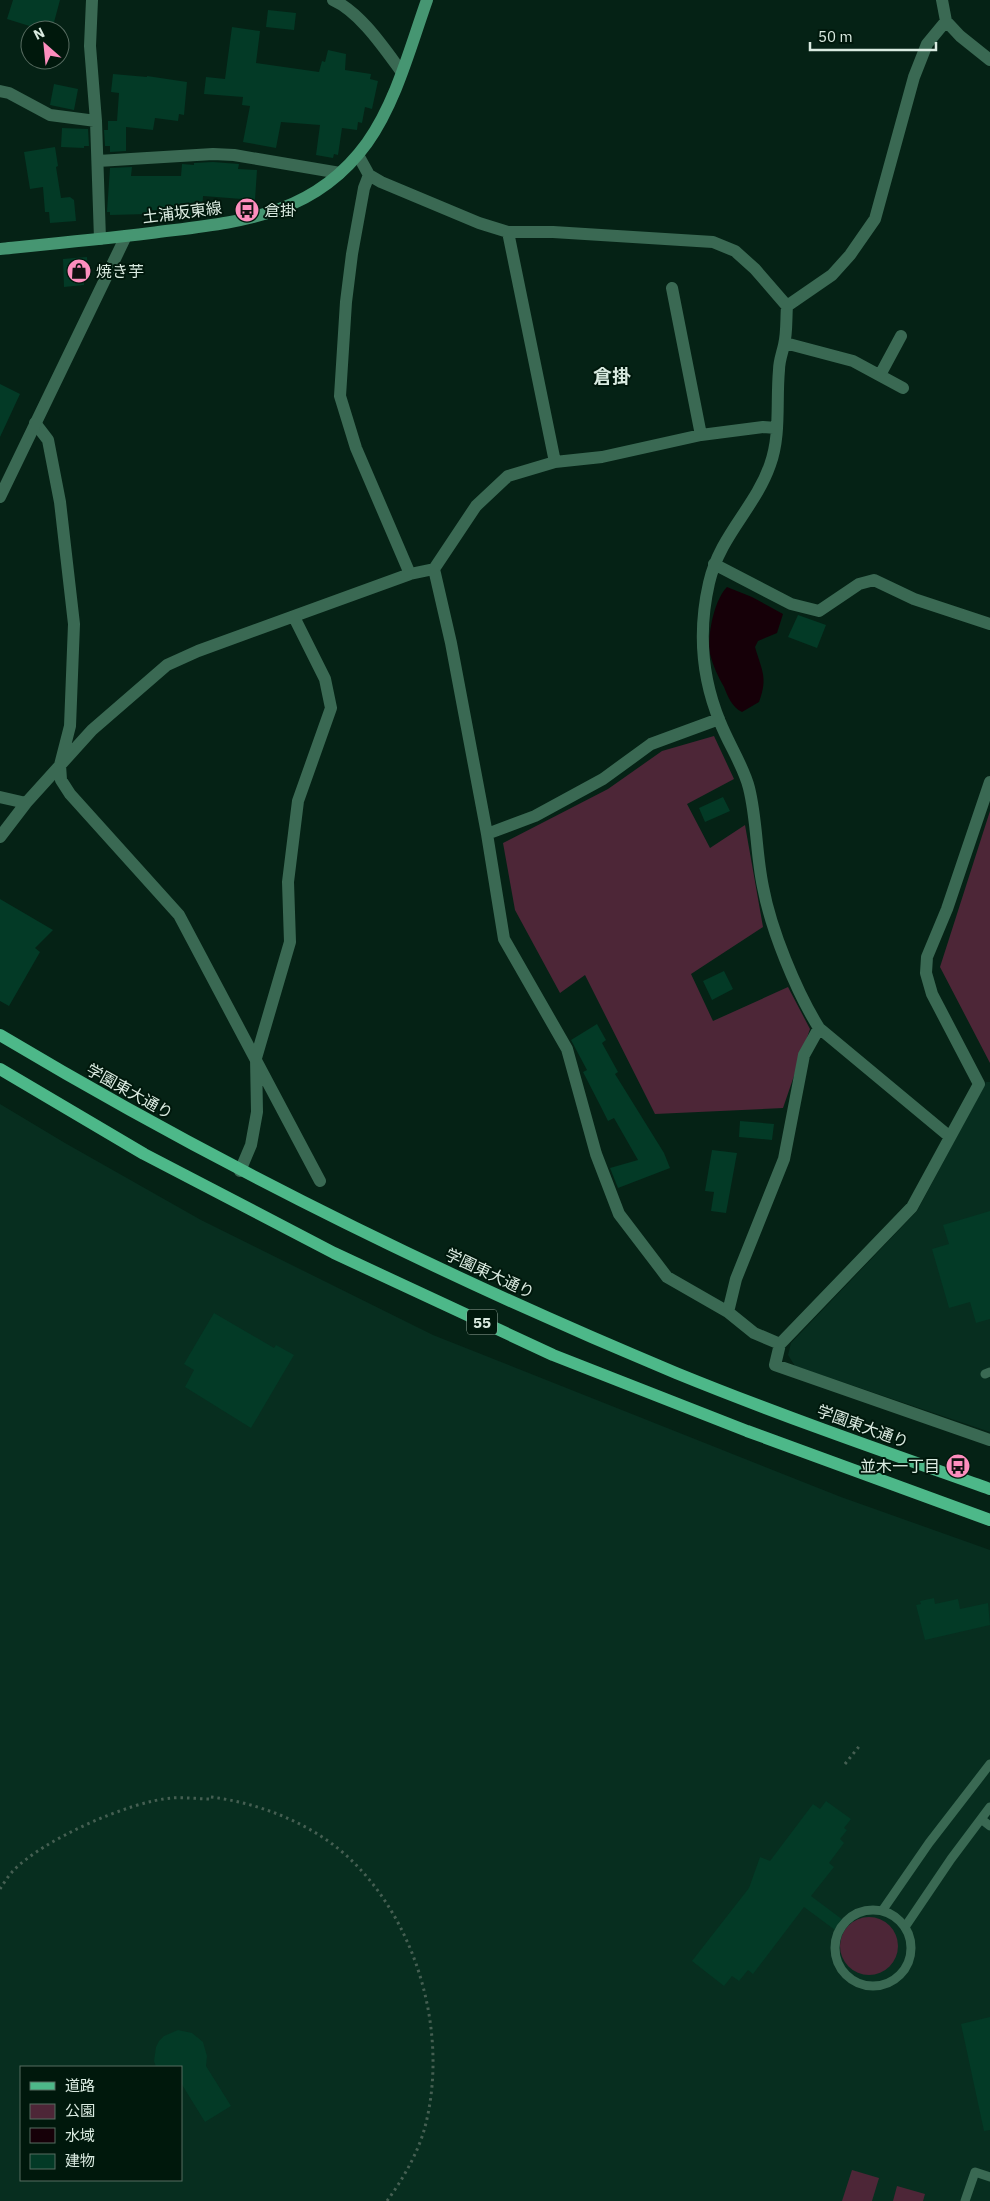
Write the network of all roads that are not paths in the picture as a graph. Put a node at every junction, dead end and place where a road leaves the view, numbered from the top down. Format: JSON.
{"nodes":[{"id":1,"x":92,"y":0,"type":"edge"},
{"id":2,"x":333,"y":0,"type":"edge"},
{"id":3,"x":426,"y":0,"type":"edge"},
{"id":4,"x":942,"y":0,"type":"edge"},
{"id":5,"x":946,"y":21,"type":"junction"},
{"id":6,"x":990,"y":60,"type":"edge"},
{"id":7,"x":401,"y":71,"type":"junction"},
{"id":8,"x":0,"y":91,"type":"edge"},
{"id":9,"x":96,"y":121,"type":"junction"},
{"id":10,"x":358,"y":155,"type":"junction"},
{"id":11,"x":98,"y":161,"type":"junction"},
{"id":12,"x":340,"y":173,"type":"junction"},
{"id":13,"x":369,"y":175,"type":"junction"},
{"id":14,"x":508,"y":232,"type":"junction"},
{"id":15,"x":126,"y":236,"type":"junction"},
{"id":16,"x":100,"y":239,"type":"junction"},
{"id":17,"x":0,"y":249,"type":"edge"},
{"id":18,"x":672,"y":288,"type":"dead end"},
{"id":19,"x":787,"y":306,"type":"junction"},
{"id":20,"x":901,"y":336,"type":"dead end"},
{"id":21,"x":785,"y":343,"type":"junction"},
{"id":22,"x":880,"y":376,"type":"junction"},
{"id":23,"x":903,"y":388,"type":"dead end"},
{"id":24,"x":35,"y":423,"type":"junction"},
{"id":25,"x":777,"y":428,"type":"junction"},
{"id":26,"x":701,"y":435,"type":"junction"},
{"id":27,"x":555,"y":462,"type":"junction"},
{"id":28,"x":0,"y":497,"type":"edge"},
{"id":29,"x":714,"y":564,"type":"junction"},
{"id":30,"x":434,"y":569,"type":"junction"},
{"id":31,"x":410,"y":574,"type":"junction"},
{"id":32,"x":294,"y":617,"type":"junction"},
{"id":33,"x":990,"y":624,"type":"edge"},
{"id":34,"x":719,"y":720,"type":"junction"},
{"id":35,"x":60,"y":765,"type":"junction"},
{"id":36,"x":990,"y":782,"type":"edge"},
{"id":37,"x":0,"y":798,"type":"edge"},
{"id":38,"x":26,"y":803,"type":"junction"},
{"id":39,"x":487,"y":834,"type":"junction"},
{"id":40,"x":0,"y":837,"type":"edge"},
{"id":41,"x":819,"y":1028,"type":"junction"},
{"id":42,"x":0,"y":1035,"type":"edge"},
{"id":43,"x":256,"y":1058,"type":"junction"},
{"id":44,"x":0,"y":1069,"type":"edge"},
{"id":45,"x":950,"y":1137,"type":"junction"},
{"id":46,"x":240,"y":1170,"type":"junction"},
{"id":47,"x":320,"y":1181,"type":"dead end"},
{"id":48,"x":728,"y":1312,"type":"junction"},
{"id":49,"x":780,"y":1344,"type":"junction"},
{"id":50,"x":990,"y":1440,"type":"edge"},
{"id":51,"x":990,"y":1489,"type":"edge"},
{"id":52,"x":990,"y":1520,"type":"edge"},
{"id":53,"x":990,"y":1764,"type":"edge"},
{"id":54,"x":990,"y":1807,"type":"edge"},
{"id":55,"x":981,"y":1819,"type":"junction"},
{"id":56,"x":990,"y":1826,"type":"edge"},
{"id":57,"x":882,"y":1910,"type":"junction"},
{"id":58,"x":904,"y":1927,"type":"junction"},
{"id":59,"x":990,"y":2177,"type":"edge"},
{"id":60,"x":965,"y":2201,"type":"edge"}],
"edges":[{"from":1,"to":9,"type":"street"},
{"from":2,"to":7,"type":"street"},
{"from":3,"to":7,"type":"main road","name":"土浦坂東線"},
{"from":4,"to":5,"type":"street"},
{"from":5,"to":6,"type":"street"},
{"from":5,"to":19,"type":"street"},
{"from":7,"to":10,"type":"main road","name":"土浦坂東線"},
{"from":8,"to":9,"type":"street"},
{"from":9,"to":11,"type":"street"},
{"from":10,"to":12,"type":"main road","name":"土浦坂東線"},
{"from":10,"to":13,"type":"street"},
{"from":11,"to":12,"type":"street"},
{"from":11,"to":16,"type":"street"},
{"from":12,"to":15,"type":"main road","name":"土浦坂東線"},
{"from":13,"to":14,"type":"street"},
{"from":13,"to":31,"type":"street"},
{"from":14,"to":19,"type":"street"},
{"from":14,"to":27,"type":"street"},
{"from":15,"to":16,"type":"main road","name":"土浦坂東線"},
{"from":15,"to":24,"type":"street"},
{"from":16,"to":17,"type":"main road","name":"土浦坂東線"},
{"from":18,"to":26,"type":"street"},
{"from":19,"to":21,"type":"street"},
{"from":20,"to":22,"type":"street"},
{"from":21,"to":22,"type":"street"},
{"from":21,"to":25,"type":"street"},
{"from":22,"to":23,"type":"street"},
{"from":24,"to":28,"type":"street"},
{"from":24,"to":35,"type":"street"},
{"from":25,"to":26,"type":"street"},
{"from":25,"to":29,"type":"street"},
{"from":26,"to":27,"type":"street"},
{"from":27,"to":30,"type":"street"},
{"from":29,"to":33,"type":"street"},
{"from":29,"to":34,"type":"street"},
{"from":30,"to":31,"type":"street"},
{"from":30,"to":39,"type":"street"},
{"from":31,"to":32,"type":"street"},
{"from":32,"to":35,"type":"street"},
{"from":32,"to":43,"type":"street"},
{"from":34,"to":39,"type":"street"},
{"from":34,"to":41,"type":"street"},
{"from":35,"to":38,"type":"street"},
{"from":35,"to":43,"type":"street"},
{"from":36,"to":45,"type":"street"},
{"from":37,"to":38,"type":"street"},
{"from":38,"to":40,"type":"street"},
{"from":39,"to":48,"type":"street"},
{"from":41,"to":45,"type":"street"},
{"from":41,"to":48,"type":"street"},
{"from":42,"to":46,"type":"main road","name":"学園東大通り","number":"55"},
{"from":43,"to":46,"type":"street"},
{"from":43,"to":47,"type":"street"},
{"from":44,"to":52,"type":"main road","number":"55"},
{"from":45,"to":49,"type":"street"},
{"from":46,"to":51,"type":"main road","name":"学園東大通り","number":"55"},
{"from":48,"to":49,"type":"street"},
{"from":49,"to":50,"type":"street"},
{"from":53,"to":57,"type":"lane"},
{"from":54,"to":55,"type":"lane"},
{"from":55,"to":56,"type":"lane"},
{"from":55,"to":58,"type":"lane"},
{"from":57,"to":58,"type":"lane"},
{"from":57,"to":58,"type":"lane"},
{"from":59,"to":60,"type":"lane"}]}
